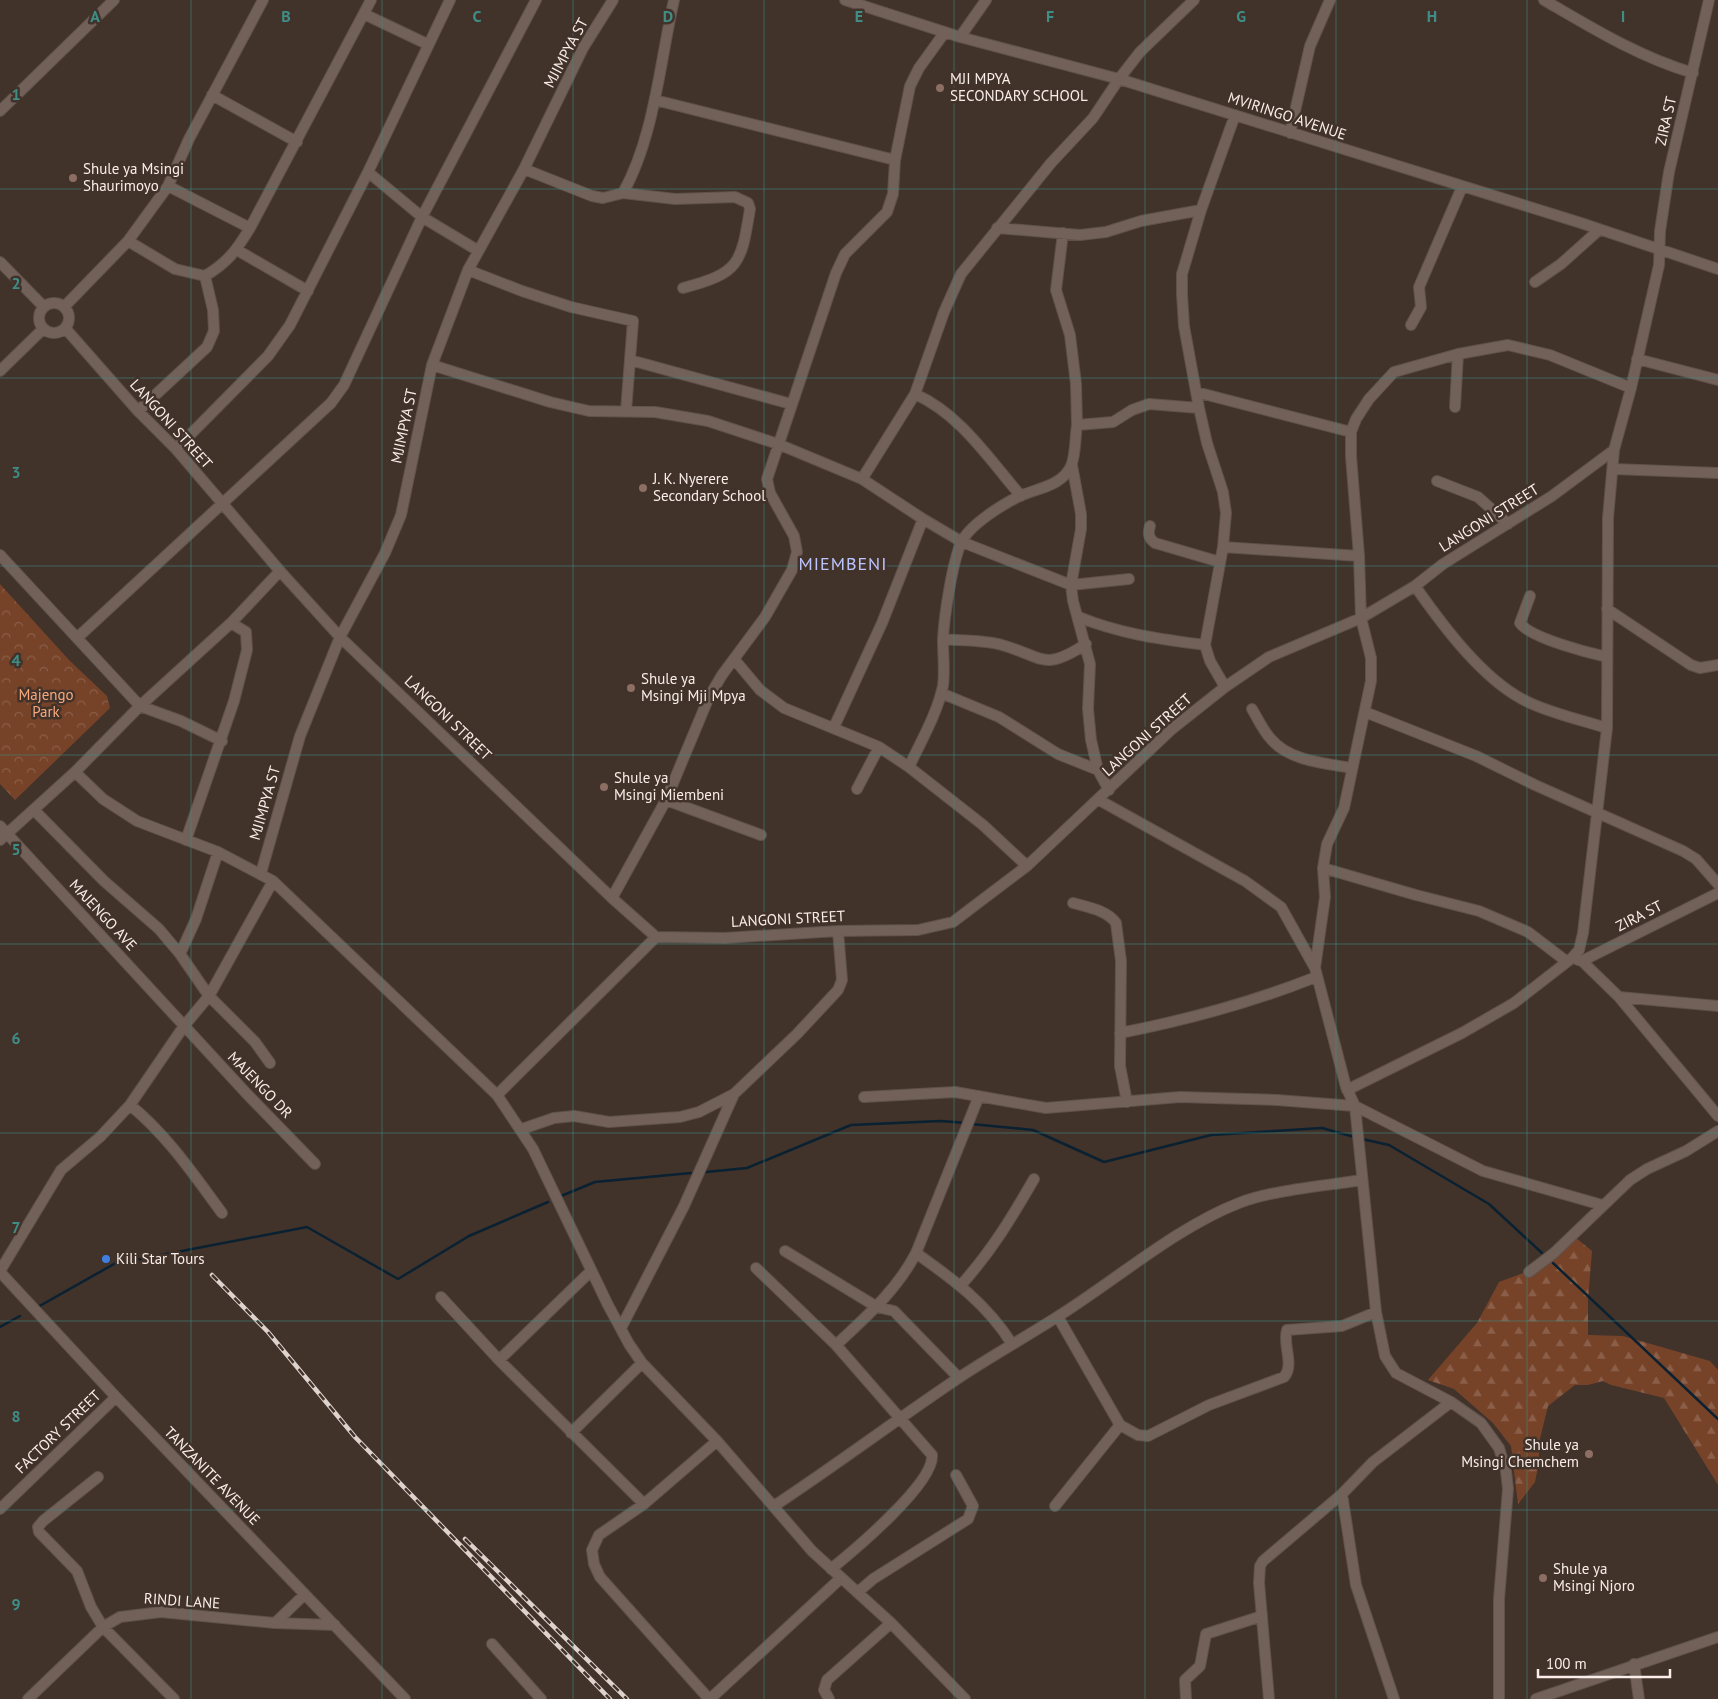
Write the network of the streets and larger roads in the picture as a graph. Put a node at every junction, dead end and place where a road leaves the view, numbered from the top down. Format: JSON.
{"nodes":[{"id":1,"x":114,"y":0,"type":"edge"},
{"id":2,"x":263,"y":0,"type":"edge"},
{"id":3,"x":371,"y":0,"type":"edge"},
{"id":4,"x":450,"y":0,"type":"edge"},
{"id":5,"x":536,"y":0,"type":"edge"},
{"id":6,"x":613,"y":0,"type":"edge"},
{"id":7,"x":674,"y":0,"type":"edge"},
{"id":8,"x":845,"y":0,"type":"edge"},
{"id":9,"x":986,"y":0,"type":"edge"},
{"id":10,"x":1194,"y":0,"type":"edge"},
{"id":11,"x":1330,"y":0,"type":"edge"},
{"id":12,"x":1544,"y":0,"type":"edge"},
{"id":13,"x":1708,"y":0,"type":"edge"},
{"id":14,"x":364,"y":14,"type":"junction"},
{"id":15,"x":945,"y":32,"type":"junction"},
{"id":16,"x":960,"y":37,"type":"junction"},
{"id":17,"x":427,"y":44,"type":"junction"},
{"id":18,"x":1693,"y":73,"type":"junction"},
{"id":19,"x":1119,"y":79,"type":"junction"},
{"id":20,"x":212,"y":96,"type":"junction"},
{"id":21,"x":655,"y":100,"type":"junction"},
{"id":22,"x":0,"y":111,"type":"edge"},
{"id":23,"x":1234,"y":115,"type":"junction"},
{"id":24,"x":1290,"y":133,"type":"junction"},
{"id":25,"x":296,"y":142,"type":"junction"},
{"id":26,"x":895,"y":160,"type":"junction"},
{"id":27,"x":524,"y":169,"type":"junction"},
{"id":28,"x":368,"y":172,"type":"junction"},
{"id":29,"x":168,"y":186,"type":"junction"},
{"id":30,"x":1462,"y":187,"type":"junction"},
{"id":31,"x":623,"y":193,"type":"junction"},
{"id":32,"x":1201,"y":210,"type":"junction"},
{"id":33,"x":422,"y":217,"type":"junction"},
{"id":34,"x":250,"y":228,"type":"junction"},
{"id":35,"x":997,"y":228,"type":"junction"},
{"id":36,"x":1599,"y":230,"type":"junction"},
{"id":37,"x":1063,"y":232,"type":"junction"},
{"id":38,"x":128,"y":241,"type":"junction"},
{"id":39,"x":237,"y":250,"type":"junction"},
{"id":40,"x":478,"y":250,"type":"junction"},
{"id":41,"x":1660,"y":250,"type":"junction"},
{"id":42,"x":0,"y":262,"type":"edge"},
{"id":43,"x":468,"y":270,"type":"junction"},
{"id":44,"x":1718,"y":270,"type":"edge"},
{"id":45,"x":205,"y":276,"type":"junction"},
{"id":46,"x":1535,"y":282,"type":"dead end"},
{"id":47,"x":683,"y":288,"type":"dead end"},
{"id":48,"x":308,"y":291,"type":"junction"},
{"id":49,"x":44,"y":307,"type":"junction"},
{"id":50,"x":64,"y":307,"type":"junction"},
{"id":51,"x":1411,"y":325,"type":"dead end"},
{"id":52,"x":66,"y":328,"type":"junction"},
{"id":53,"x":43,"y":329,"type":"junction"},
{"id":54,"x":1458,"y":354,"type":"junction"},
{"id":55,"x":1637,"y":359,"type":"junction"},
{"id":56,"x":630,"y":360,"type":"junction"},
{"id":57,"x":432,"y":365,"type":"junction"},
{"id":58,"x":0,"y":372,"type":"edge"},
{"id":59,"x":1718,"y":380,"type":"edge"},
{"id":60,"x":1631,"y":388,"type":"junction"},
{"id":61,"x":1196,"y":392,"type":"junction"},
{"id":62,"x":915,"y":394,"type":"junction"},
{"id":63,"x":791,"y":404,"type":"junction"},
{"id":64,"x":1456,"y":407,"type":"dead end"},
{"id":65,"x":1199,"y":408,"type":"junction"},
{"id":66,"x":138,"y":411,"type":"junction"},
{"id":67,"x":626,"y":411,"type":"junction"},
{"id":68,"x":1077,"y":424,"type":"junction"},
{"id":69,"x":1351,"y":432,"type":"junction"},
{"id":70,"x":778,"y":444,"type":"junction"},
{"id":71,"x":176,"y":450,"type":"junction"},
{"id":72,"x":1614,"y":450,"type":"junction"},
{"id":73,"x":1072,"y":465,"type":"junction"},
{"id":74,"x":1614,"y":469,"type":"junction"},
{"id":75,"x":1718,"y":473,"type":"edge"},
{"id":76,"x":862,"y":479,"type":"junction"},
{"id":77,"x":1437,"y":481,"type":"dead end"},
{"id":78,"x":1021,"y":496,"type":"junction"},
{"id":79,"x":221,"y":504,"type":"junction"},
{"id":80,"x":923,"y":519,"type":"junction"},
{"id":81,"x":1508,"y":524,"type":"junction"},
{"id":82,"x":1150,"y":526,"type":"dead end"},
{"id":83,"x":962,"y":542,"type":"junction"},
{"id":84,"x":1223,"y":547,"type":"junction"},
{"id":85,"x":0,"y":555,"type":"edge"},
{"id":86,"x":1359,"y":556,"type":"junction"},
{"id":87,"x":1220,"y":562,"type":"junction"},
{"id":88,"x":280,"y":571,"type":"junction"},
{"id":89,"x":1129,"y":579,"type":"dead end"},
{"id":90,"x":1070,"y":585,"type":"junction"},
{"id":91,"x":1415,"y":586,"type":"junction"},
{"id":92,"x":1530,"y":596,"type":"dead end"},
{"id":93,"x":1608,"y":609,"type":"junction"},
{"id":94,"x":1079,"y":617,"type":"junction"},
{"id":95,"x":1361,"y":618,"type":"junction"},
{"id":96,"x":232,"y":624,"type":"junction"},
{"id":97,"x":340,"y":636,"type":"junction"},
{"id":98,"x":77,"y":638,"type":"junction"},
{"id":99,"x":943,"y":639,"type":"junction"},
{"id":100,"x":1086,"y":644,"type":"junction"},
{"id":101,"x":1205,"y":645,"type":"junction"},
{"id":102,"x":1607,"y":657,"type":"junction"},
{"id":103,"x":734,"y":659,"type":"junction"},
{"id":104,"x":1718,"y":665,"type":"edge"},
{"id":105,"x":1225,"y":687,"type":"junction"},
{"id":106,"x":940,"y":692,"type":"junction"},
{"id":107,"x":140,"y":706,"type":"junction"},
{"id":108,"x":1252,"y":709,"type":"dead end"},
{"id":109,"x":1365,"y":712,"type":"junction"},
{"id":110,"x":834,"y":727,"type":"junction"},
{"id":111,"x":1607,"y":728,"type":"junction"},
{"id":112,"x":222,"y":741,"type":"junction"},
{"id":113,"x":880,"y":747,"type":"junction"},
{"id":114,"x":909,"y":766,"type":"junction"},
{"id":115,"x":1351,"y":768,"type":"junction"},
{"id":116,"x":1098,"y":770,"type":"junction"},
{"id":117,"x":75,"y":772,"type":"junction"},
{"id":118,"x":857,"y":789,"type":"dead end"},
{"id":119,"x":1109,"y":790,"type":"junction"},
{"id":120,"x":666,"y":800,"type":"junction"},
{"id":121,"x":1099,"y":800,"type":"junction"},
{"id":122,"x":34,"y":810,"type":"junction"},
{"id":123,"x":1596,"y":813,"type":"junction"},
{"id":124,"x":2,"y":833,"type":"edge"},
{"id":125,"x":761,"y":835,"type":"dead end"},
{"id":126,"x":186,"y":840,"type":"junction"},
{"id":127,"x":218,"y":852,"type":"junction"},
{"id":128,"x":1027,"y":866,"type":"junction"},
{"id":129,"x":1323,"y":868,"type":"junction"},
{"id":130,"x":261,"y":873,"type":"junction"},
{"id":131,"x":274,"y":881,"type":"junction"},
{"id":132,"x":1718,"y":884,"type":"edge"},
{"id":133,"x":1718,"y":893,"type":"edge"},
{"id":134,"x":612,"y":898,"type":"junction"},
{"id":135,"x":1073,"y":903,"type":"dead end"},
{"id":136,"x":838,"y":931,"type":"junction"},
{"id":137,"x":656,"y":937,"type":"junction"},
{"id":138,"x":180,"y":954,"type":"junction"},
{"id":139,"x":1573,"y":960,"type":"junction"},
{"id":140,"x":1316,"y":973,"type":"junction"},
{"id":141,"x":209,"y":996,"type":"junction"},
{"id":142,"x":1619,"y":997,"type":"junction"},
{"id":143,"x":1718,"y":1006,"type":"edge"},
{"id":144,"x":184,"y":1026,"type":"junction"},
{"id":145,"x":1120,"y":1033,"type":"junction"},
{"id":146,"x":270,"y":1063,"type":"dead end"},
{"id":147,"x":1347,"y":1090,"type":"junction"},
{"id":148,"x":734,"y":1094,"type":"junction"},
{"id":149,"x":497,"y":1096,"type":"junction"},
{"id":150,"x":979,"y":1096,"type":"junction"},
{"id":151,"x":864,"y":1097,"type":"dead end"},
{"id":152,"x":1126,"y":1102,"type":"junction"},
{"id":153,"x":130,"y":1105,"type":"junction"},
{"id":154,"x":1355,"y":1106,"type":"junction"},
{"id":155,"x":1718,"y":1116,"type":"edge"},
{"id":156,"x":522,"y":1129,"type":"junction"},
{"id":157,"x":1718,"y":1131,"type":"edge"},
{"id":158,"x":315,"y":1164,"type":"dead end"},
{"id":159,"x":1034,"y":1179,"type":"dead end"},
{"id":160,"x":1361,"y":1180,"type":"junction"},
{"id":161,"x":1602,"y":1205,"type":"junction"},
{"id":162,"x":222,"y":1213,"type":"dead end"},
{"id":163,"x":785,"y":1251,"type":"dead end"},
{"id":164,"x":916,"y":1253,"type":"junction"},
{"id":165,"x":756,"y":1268,"type":"dead end"},
{"id":166,"x":591,"y":1271,"type":"junction"},
{"id":167,"x":0,"y":1272,"type":"edge"},
{"id":168,"x":1529,"y":1272,"type":"dead end"},
{"id":169,"x":961,"y":1285,"type":"junction"},
{"id":170,"x":441,"y":1297,"type":"dead end"},
{"id":171,"x":877,"y":1307,"type":"junction"},
{"id":172,"x":1376,"y":1312,"type":"junction"},
{"id":173,"x":1058,"y":1317,"type":"junction"},
{"id":174,"x":620,"y":1328,"type":"junction"},
{"id":175,"x":1012,"y":1344,"type":"junction"},
{"id":176,"x":836,"y":1345,"type":"junction"},
{"id":177,"x":499,"y":1360,"type":"junction"},
{"id":178,"x":642,"y":1363,"type":"junction"},
{"id":179,"x":959,"y":1378,"type":"junction"},
{"id":180,"x":116,"y":1397,"type":"junction"},
{"id":181,"x":1451,"y":1402,"type":"junction"},
{"id":182,"x":900,"y":1418,"type":"junction"},
{"id":183,"x":1120,"y":1425,"type":"junction"},
{"id":184,"x":571,"y":1433,"type":"junction"},
{"id":185,"x":717,"y":1441,"type":"junction"},
{"id":186,"x":956,"y":1475,"type":"dead end"},
{"id":187,"x":98,"y":1476,"type":"dead end"},
{"id":188,"x":1342,"y":1494,"type":"junction"},
{"id":189,"x":644,"y":1504,"type":"junction"},
{"id":190,"x":774,"y":1506,"type":"junction"},
{"id":191,"x":1055,"y":1506,"type":"dead end"},
{"id":192,"x":0,"y":1509,"type":"edge"},
{"id":193,"x":831,"y":1569,"type":"junction"},
{"id":194,"x":841,"y":1578,"type":"junction"},
{"id":195,"x":858,"y":1592,"type":"junction"},
{"id":196,"x":304,"y":1595,"type":"junction"},
{"id":197,"x":1262,"y":1616,"type":"junction"},
{"id":198,"x":275,"y":1623,"type":"junction"},
{"id":199,"x":891,"y":1623,"type":"junction"},
{"id":200,"x":335,"y":1625,"type":"junction"},
{"id":201,"x":104,"y":1627,"type":"junction"},
{"id":202,"x":1718,"y":1637,"type":"edge"},
{"id":203,"x":492,"y":1644,"type":"dead end"},
{"id":204,"x":1634,"y":1664,"type":"junction"},
{"id":205,"x":1551,"y":1697,"type":"edge"},
{"id":206,"x":28,"y":1699,"type":"edge"},
{"id":207,"x":174,"y":1699,"type":"edge"},
{"id":208,"x":405,"y":1699,"type":"edge"},
{"id":209,"x":541,"y":1699,"type":"edge"},
{"id":210,"x":710,"y":1699,"type":"edge"},
{"id":211,"x":830,"y":1699,"type":"edge"},
{"id":212,"x":965,"y":1699,"type":"edge"},
{"id":213,"x":1186,"y":1699,"type":"edge"},
{"id":214,"x":1268,"y":1699,"type":"edge"},
{"id":215,"x":1394,"y":1699,"type":"edge"},
{"id":216,"x":1499,"y":1699,"type":"edge"},
{"id":217,"x":1536,"y":1699,"type":"edge"},
{"id":218,"x":1638,"y":1699,"type":"edge"}],
"edges":[{"from":1,"to":22,"type":"street"},
{"from":2,"to":20,"type":"street"},
{"from":3,"to":14,"type":"street"},
{"from":4,"to":17,"type":"street"},
{"from":5,"to":33,"type":"street"},
{"from":6,"to":27,"type":"street","name":"MJIMPYA ST"},
{"from":7,"to":21,"type":"street"},
{"from":8,"to":15,"type":"street","name":"MVIRINGO AVENUE"},
{"from":9,"to":16,"type":"street"},
{"from":10,"to":19,"type":"street"},
{"from":11,"to":24,"type":"street"},
{"from":12,"to":18,"type":"street"},
{"from":13,"to":18,"type":"street","name":"ZIRA ST"},
{"from":14,"to":17,"type":"street"},
{"from":14,"to":25,"type":"street"},
{"from":15,"to":16,"type":"street","name":"MVIRINGO AVENUE"},
{"from":15,"to":26,"type":"street"},
{"from":16,"to":19,"type":"street","name":"MVIRINGO AVENUE"},
{"from":17,"to":28,"type":"street"},
{"from":18,"to":41,"type":"street","name":"ZIRA ST"},
{"from":19,"to":23,"type":"street","name":"MVIRINGO AVENUE"},
{"from":19,"to":35,"type":"street"},
{"from":20,"to":25,"type":"street"},
{"from":20,"to":29,"type":"street"},
{"from":21,"to":26,"type":"street"},
{"from":21,"to":31,"type":"street"},
{"from":23,"to":24,"type":"street","name":"MVIRINGO AVENUE"},
{"from":23,"to":32,"type":"street"},
{"from":24,"to":30,"type":"street","name":"MVIRINGO AVENUE"},
{"from":25,"to":34,"type":"street"},
{"from":26,"to":63,"type":"street"},
{"from":27,"to":31,"type":"street"},
{"from":27,"to":40,"type":"street","name":"MJIMPYA ST"},
{"from":28,"to":33,"type":"street"},
{"from":28,"to":48,"type":"street"},
{"from":29,"to":34,"type":"street"},
{"from":29,"to":38,"type":"street"},
{"from":30,"to":36,"type":"street","name":"MVIRINGO AVENUE"},
{"from":30,"to":51,"type":"street"},
{"from":31,"to":47,"type":"street"},
{"from":32,"to":37,"type":"street"},
{"from":32,"to":61,"type":"street"},
{"from":33,"to":40,"type":"street"},
{"from":33,"to":79,"type":"street"},
{"from":34,"to":39,"type":"street"},
{"from":35,"to":37,"type":"street"},
{"from":35,"to":62,"type":"street"},
{"from":36,"to":41,"type":"street","name":"MVIRINGO AVENUE"},
{"from":36,"to":46,"type":"street"},
{"from":37,"to":68,"type":"street"},
{"from":38,"to":45,"type":"street"},
{"from":38,"to":50,"type":"street"},
{"from":39,"to":45,"type":"street"},
{"from":39,"to":48,"type":"street"},
{"from":40,"to":43,"type":"street","name":"MJIMPYA ST"},
{"from":41,"to":44,"type":"street","name":"MVIRINGO AVENUE"},
{"from":41,"to":55,"type":"street","name":"ZIRA ST"},
{"from":42,"to":49,"type":"street"},
{"from":43,"to":56,"type":"street"},
{"from":43,"to":57,"type":"street","name":"MJIMPYA ST"},
{"from":45,"to":66,"type":"street"},
{"from":48,"to":71,"type":"street"},
{"from":49,"to":50,"type":"street"},
{"from":49,"to":53,"type":"street"},
{"from":50,"to":52,"type":"street"},
{"from":52,"to":53,"type":"street"},
{"from":52,"to":66,"type":"street","name":"LANGONI STREET"},
{"from":53,"to":58,"type":"street"},
{"from":54,"to":60,"type":"street"},
{"from":54,"to":64,"type":"street"},
{"from":54,"to":69,"type":"street"},
{"from":55,"to":59,"type":"street"},
{"from":55,"to":60,"type":"street","name":"ZIRA ST"},
{"from":56,"to":63,"type":"street"},
{"from":56,"to":67,"type":"street"},
{"from":57,"to":67,"type":"street"},
{"from":57,"to":97,"type":"street","name":"MJIMPYA ST"},
{"from":60,"to":72,"type":"street","name":"ZIRA ST"},
{"from":61,"to":65,"type":"street"},
{"from":61,"to":69,"type":"street"},
{"from":62,"to":76,"type":"street"},
{"from":62,"to":78,"type":"street"},
{"from":63,"to":70,"type":"street"},
{"from":65,"to":68,"type":"street"},
{"from":65,"to":84,"type":"street"},
{"from":66,"to":71,"type":"street","name":"LANGONI STREET"},
{"from":67,"to":70,"type":"street"},
{"from":68,"to":73,"type":"street"},
{"from":69,"to":86,"type":"street"},
{"from":70,"to":76,"type":"street"},
{"from":70,"to":103,"type":"street"},
{"from":71,"to":79,"type":"street","name":"LANGONI STREET"},
{"from":72,"to":74,"type":"street","name":"ZIRA ST"},
{"from":72,"to":81,"type":"street","name":"LANGONI STREET"},
{"from":73,"to":78,"type":"street"},
{"from":73,"to":90,"type":"street"},
{"from":74,"to":75,"type":"street"},
{"from":74,"to":93,"type":"street","name":"ZIRA ST"},
{"from":76,"to":80,"type":"street"},
{"from":77,"to":81,"type":"street"},
{"from":78,"to":83,"type":"street"},
{"from":79,"to":88,"type":"street","name":"LANGONI STREET"},
{"from":79,"to":98,"type":"street"},
{"from":80,"to":83,"type":"street"},
{"from":80,"to":110,"type":"street"},
{"from":81,"to":91,"type":"street","name":"LANGONI STREET"},
{"from":82,"to":87,"type":"street"},
{"from":83,"to":90,"type":"street"},
{"from":83,"to":99,"type":"street"},
{"from":84,"to":86,"type":"street"},
{"from":84,"to":87,"type":"street"},
{"from":85,"to":98,"type":"street"},
{"from":86,"to":95,"type":"street"},
{"from":87,"to":101,"type":"street"},
{"from":88,"to":96,"type":"street"},
{"from":88,"to":97,"type":"street","name":"LANGONI STREET"},
{"from":89,"to":90,"type":"street"},
{"from":90,"to":94,"type":"street"},
{"from":91,"to":95,"type":"street","name":"LANGONI STREET"},
{"from":91,"to":111,"type":"street"},
{"from":92,"to":102,"type":"street"},
{"from":93,"to":102,"type":"street","name":"ZIRA ST"},
{"from":93,"to":104,"type":"street"},
{"from":94,"to":100,"type":"street"},
{"from":94,"to":101,"type":"street"},
{"from":95,"to":105,"type":"street","name":"LANGONI STREET"},
{"from":95,"to":109,"type":"street"},
{"from":96,"to":107,"type":"street"},
{"from":96,"to":112,"type":"street"},
{"from":97,"to":130,"type":"street","name":"MJIMPYA ST"},
{"from":97,"to":134,"type":"street","name":"LANGONI STREET"},
{"from":98,"to":107,"type":"street"},
{"from":99,"to":100,"type":"street"},
{"from":99,"to":106,"type":"street"},
{"from":100,"to":116,"type":"street"},
{"from":101,"to":105,"type":"street"},
{"from":102,"to":111,"type":"street","name":"ZIRA ST"},
{"from":103,"to":110,"type":"street"},
{"from":103,"to":120,"type":"street"},
{"from":105,"to":119,"type":"street","name":"LANGONI STREET"},
{"from":106,"to":114,"type":"street"},
{"from":106,"to":116,"type":"street"},
{"from":107,"to":112,"type":"street"},
{"from":107,"to":117,"type":"street"},
{"from":108,"to":115,"type":"street"},
{"from":109,"to":115,"type":"street"},
{"from":109,"to":123,"type":"street"},
{"from":110,"to":113,"type":"street"},
{"from":111,"to":123,"type":"street","name":"ZIRA ST"},
{"from":112,"to":126,"type":"street"},
{"from":113,"to":114,"type":"street"},
{"from":113,"to":118,"type":"street"},
{"from":114,"to":128,"type":"street"},
{"from":115,"to":129,"type":"street"},
{"from":116,"to":119,"type":"street"},
{"from":117,"to":122,"type":"street"},
{"from":117,"to":126,"type":"street"},
{"from":119,"to":121,"type":"street","name":"LANGONI STREET"},
{"from":120,"to":125,"type":"street"},
{"from":120,"to":134,"type":"street"},
{"from":121,"to":128,"type":"street","name":"LANGONI STREET"},
{"from":121,"to":140,"type":"street"},
{"from":122,"to":124,"type":"street"},
{"from":122,"to":138,"type":"street"},
{"from":123,"to":132,"type":"street"},
{"from":123,"to":139,"type":"street","name":"ZIRA ST"},
{"from":124,"to":144,"type":"street","name":"MAJENGO AVE"},
{"from":126,"to":127,"type":"street"},
{"from":127,"to":130,"type":"street"},
{"from":127,"to":138,"type":"street"},
{"from":128,"to":136,"type":"street","name":"LANGONI STREET"},
{"from":129,"to":139,"type":"street"},
{"from":129,"to":140,"type":"street"},
{"from":130,"to":131,"type":"street"},
{"from":131,"to":141,"type":"street"},
{"from":131,"to":149,"type":"street"},
{"from":133,"to":139,"type":"street","name":"ZIRA ST"},
{"from":134,"to":137,"type":"street","name":"LANGONI STREET"},
{"from":135,"to":145,"type":"street"},
{"from":136,"to":137,"type":"street","name":"LANGONI STREET"},
{"from":136,"to":148,"type":"street"},
{"from":137,"to":149,"type":"street"},
{"from":138,"to":141,"type":"street"},
{"from":139,"to":142,"type":"street"},
{"from":139,"to":147,"type":"street"},
{"from":140,"to":145,"type":"street"},
{"from":140,"to":147,"type":"street"},
{"from":141,"to":144,"type":"street"},
{"from":141,"to":146,"type":"street"},
{"from":142,"to":143,"type":"street"},
{"from":142,"to":155,"type":"street"},
{"from":144,"to":153,"type":"street"},
{"from":144,"to":158,"type":"street","name":"MAJENGO DR"},
{"from":145,"to":152,"type":"street"},
{"from":147,"to":154,"type":"street"},
{"from":148,"to":156,"type":"street"},
{"from":148,"to":174,"type":"street"},
{"from":149,"to":156,"type":"street"},
{"from":150,"to":151,"type":"street"},
{"from":150,"to":152,"type":"street"},
{"from":150,"to":164,"type":"street"},
{"from":152,"to":154,"type":"street"},
{"from":153,"to":162,"type":"street"},
{"from":153,"to":167,"type":"street"},
{"from":154,"to":160,"type":"street"},
{"from":154,"to":161,"type":"street"},
{"from":156,"to":166,"type":"street"},
{"from":157,"to":161,"type":"street"},
{"from":159,"to":169,"type":"street"},
{"from":160,"to":172,"type":"street"},
{"from":160,"to":173,"type":"street"},
{"from":161,"to":168,"type":"street"},
{"from":163,"to":171,"type":"street"},
{"from":164,"to":169,"type":"street"},
{"from":164,"to":171,"type":"street"},
{"from":165,"to":176,"type":"street"},
{"from":166,"to":174,"type":"street"},
{"from":166,"to":177,"type":"street"},
{"from":167,"to":180,"type":"street","name":"TANZANITE AVENUE"},
{"from":169,"to":175,"type":"street"},
{"from":170,"to":177,"type":"street"},
{"from":171,"to":176,"type":"street"},
{"from":171,"to":179,"type":"street"},
{"from":172,"to":181,"type":"street"},
{"from":172,"to":183,"type":"street"},
{"from":173,"to":175,"type":"street"},
{"from":173,"to":183,"type":"street"},
{"from":174,"to":178,"type":"street"},
{"from":175,"to":179,"type":"street"},
{"from":176,"to":182,"type":"street"},
{"from":177,"to":184,"type":"street"},
{"from":178,"to":184,"type":"street"},
{"from":178,"to":185,"type":"street"},
{"from":179,"to":182,"type":"street"},
{"from":180,"to":192,"type":"street","name":"FACTORY STREET"},
{"from":180,"to":196,"type":"street","name":"TANZANITE AVENUE"},
{"from":181,"to":188,"type":"street"},
{"from":181,"to":216,"type":"street"},
{"from":182,"to":190,"type":"street"},
{"from":182,"to":193,"type":"street"},
{"from":183,"to":191,"type":"street"},
{"from":184,"to":189,"type":"street"},
{"from":185,"to":189,"type":"street"},
{"from":185,"to":190,"type":"street"},
{"from":186,"to":195,"type":"street"},
{"from":187,"to":201,"type":"street"},
{"from":188,"to":197,"type":"street"},
{"from":188,"to":215,"type":"street"},
{"from":189,"to":210,"type":"street"},
{"from":190,"to":193,"type":"street"},
{"from":193,"to":194,"type":"street"},
{"from":194,"to":195,"type":"street"},
{"from":194,"to":210,"type":"street"},
{"from":195,"to":199,"type":"street"},
{"from":196,"to":198,"type":"street"},
{"from":196,"to":200,"type":"street","name":"TANZANITE AVENUE"},
{"from":197,"to":213,"type":"street"},
{"from":197,"to":214,"type":"street"},
{"from":198,"to":200,"type":"street","name":"RINDI LANE"},
{"from":198,"to":201,"type":"street","name":"RINDI LANE"},
{"from":199,"to":211,"type":"street"},
{"from":199,"to":212,"type":"street"},
{"from":200,"to":208,"type":"street","name":"TANZANITE AVENUE"},
{"from":201,"to":206,"type":"street","name":"RINDI LANE"},
{"from":201,"to":207,"type":"street"},
{"from":202,"to":204,"type":"street"},
{"from":203,"to":209,"type":"street"},
{"from":204,"to":205,"type":"street"},
{"from":204,"to":218,"type":"street"},
{"from":205,"to":217,"type":"street"}]}
